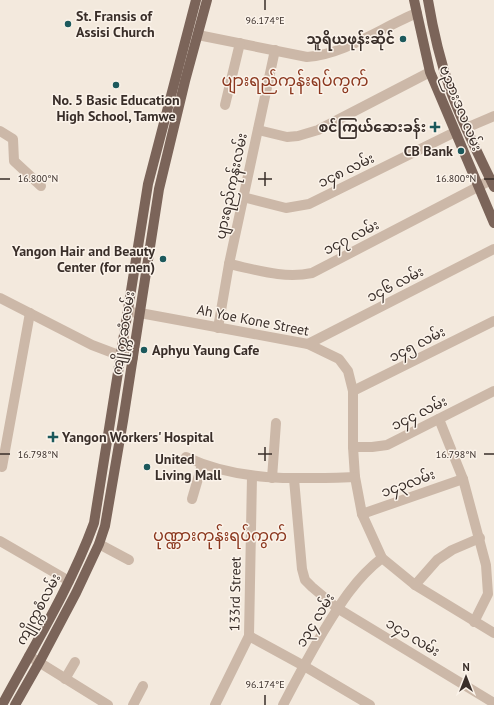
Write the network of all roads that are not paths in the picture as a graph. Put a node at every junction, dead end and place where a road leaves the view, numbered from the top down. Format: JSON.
{"nodes":[{"id":1,"x":196,"y":0,"type":"edge"},
{"id":2,"x":207,"y":0,"type":"edge"},
{"id":3,"x":414,"y":0,"type":"edge"},
{"id":4,"x":428,"y":0,"type":"edge"},
{"id":5,"x":417,"y":13,"type":"junction"},
{"id":6,"x":198,"y":35,"type":"junction"},
{"id":7,"x":240,"y":43,"type":"junction"},
{"id":8,"x":275,"y":50,"type":"junction"},
{"id":9,"x":430,"y":72,"type":"junction"},
{"id":10,"x":225,"y":105,"type":"dead end"},
{"id":11,"x":494,"y":116,"type":"edge"},
{"id":12,"x":466,"y":128,"type":"junction"},
{"id":13,"x":258,"y":130,"type":"junction"},
{"id":14,"x":0,"y":131,"type":"edge"},
{"id":15,"x":455,"y":132,"type":"junction"},
{"id":16,"x":492,"y":184,"type":"edge"},
{"id":17,"x":41,"y":186,"type":"dead end"},
{"id":18,"x":478,"y":187,"type":"junction"},
{"id":19,"x":243,"y":197,"type":"junction"},
{"id":20,"x":494,"y":223,"type":"edge"},
{"id":21,"x":494,"y":248,"type":"edge"},
{"id":22,"x":229,"y":264,"type":"junction"},
{"id":23,"x":0,"y":298,"type":"edge"},
{"id":24,"x":128,"y":312,"type":"junction"},
{"id":25,"x":30,"y":313,"type":"junction"},
{"id":26,"x":140,"y":313,"type":"junction"},
{"id":27,"x":494,"y":321,"type":"edge"},
{"id":28,"x":218,"y":328,"type":"junction"},
{"id":29,"x":308,"y":344,"type":"junction"},
{"id":30,"x":121,"y":356,"type":"junction"},
{"id":31,"x":133,"y":358,"type":"junction"},
{"id":32,"x":353,"y":391,"type":"junction"},
{"id":33,"x":493,"y":394,"type":"edge"},
{"id":34,"x":439,"y":419,"type":"junction"},
{"id":35,"x":276,"y":423,"type":"dead end"},
{"id":36,"x":353,"y":447,"type":"junction"},
{"id":37,"x":186,"y":457,"type":"dead end"},
{"id":38,"x":202,"y":464,"type":"junction"},
{"id":39,"x":2,"y":467,"type":"dead end"},
{"id":40,"x":252,"y":476,"type":"junction"},
{"id":41,"x":355,"y":477,"type":"junction"},
{"id":42,"x":272,"y":478,"type":"junction"},
{"id":43,"x":294,"y":479,"type":"junction"},
{"id":44,"x":463,"y":479,"type":"junction"},
{"id":45,"x":192,"y":499,"type":"dead end"},
{"id":46,"x":362,"y":514,"type":"junction"},
{"id":47,"x":94,"y":523,"type":"joint"},
{"id":48,"x":480,"y":538,"type":"junction"},
{"id":49,"x":0,"y":541,"type":"edge"},
{"id":50,"x":99,"y":544,"type":"junction"},
{"id":51,"x":382,"y":558,"type":"junction"},
{"id":52,"x":130,"y":560,"type":"dead end"},
{"id":53,"x":69,"y":581,"type":"junction"},
{"id":54,"x":415,"y":585,"type":"junction"},
{"id":55,"x":337,"y":608,"type":"junction"},
{"id":56,"x":474,"y":622,"type":"junction"},
{"id":57,"x":494,"y":633,"type":"edge"},
{"id":58,"x":249,"y":636,"type":"junction"},
{"id":59,"x":29,"y":656,"type":"junction"},
{"id":60,"x":40,"y":662,"type":"junction"},
{"id":61,"x":75,"y":662,"type":"dead end"},
{"id":62,"x":304,"y":666,"type":"junction"},
{"id":63,"x":65,"y":679,"type":"junction"},
{"id":64,"x":143,"y":686,"type":"dead end"},
{"id":65,"x":353,"y":701,"type":"edge"},
{"id":66,"x":494,"y":703,"type":"edge"},
{"id":67,"x":2,"y":705,"type":"edge"},
{"id":68,"x":15,"y":705,"type":"edge"},
{"id":69,"x":108,"y":705,"type":"edge"},
{"id":70,"x":133,"y":705,"type":"edge"},
{"id":71,"x":215,"y":705,"type":"edge"},
{"id":72,"x":283,"y":705,"type":"edge"},
{"id":73,"x":370,"y":705,"type":"edge"}],
"edges":[{"from":1,"to":24,"type":"main road","name":"ကျိုက္ကဆံလမ်း"},
{"from":2,"to":6,"type":"main road","name":"ကျိုက္ကဆံလမ်း"},
{"from":3,"to":5,"type":"main road","name":"ဗညားဒလလမ်း"},
{"from":4,"to":12,"type":"main road","name":"ဗညားဒလလမ်း"},
{"from":5,"to":8,"type":"street"},
{"from":5,"to":9,"type":"main road","name":"ဗညားဒလလမ်း"},
{"from":6,"to":7,"type":"street"},
{"from":6,"to":26,"type":"main road","name":"ကျိုက္ကဆံလမ်း"},
{"from":7,"to":8,"type":"street"},
{"from":7,"to":10,"type":"street"},
{"from":8,"to":13,"type":"street","name":"ပျားရည်ကုန်းလမ်း"},
{"from":9,"to":13,"type":"street"},
{"from":9,"to":15,"type":"main road","name":"ဗညားဒလလမ်း"},
{"from":11,"to":12,"type":"street"},
{"from":12,"to":16,"type":"main road","name":"ဗညားဒလလမ်း"},
{"from":13,"to":19,"type":"street","name":"ပျားရည်ကုန်းလမ်း"},
{"from":14,"to":17,"type":"street"},
{"from":15,"to":18,"type":"main road","name":"ဗညားဒလလမ်း"},
{"from":15,"to":19,"type":"street","name":"၁၄၈ လမ်း"},
{"from":16,"to":18,"type":"street","name":"၁၄၇ လမ်း"},
{"from":18,"to":20,"type":"main road","name":"ဗညားဒလလမ်း"},
{"from":18,"to":22,"type":"street","name":"၁၄၇ လမ်း"},
{"from":19,"to":22,"type":"street","name":"ပျားရည်ကုန်းလမ်း"},
{"from":21,"to":29,"type":"street","name":"၁၄၆ လမ်း"},
{"from":22,"to":28,"type":"street","name":"ပျားရည်ကုန်းလမ်း"},
{"from":23,"to":25,"type":"street"},
{"from":24,"to":26,"type":"street","name":"Ah Yoe Kone Street"},
{"from":24,"to":30,"type":"main road","name":"ကျိုက္ကဆံလမ်း"},
{"from":25,"to":30,"type":"street"},
{"from":25,"to":39,"type":"street"},
{"from":26,"to":28,"type":"street","name":"Ah Yoe Kone Street"},
{"from":26,"to":31,"type":"main road","name":"ကျိုက္ကဆံလမ်း"},
{"from":27,"to":32,"type":"street","name":"၁၄၅ လမ်း"},
{"from":28,"to":29,"type":"street","name":"Ah Yoe Kone Street"},
{"from":29,"to":32,"type":"street","name":"Ah Yoe Kone Street"},
{"from":30,"to":31,"type":"street"},
{"from":30,"to":47,"type":"main road","name":"ကျိုက္ကဆံလမ်း"},
{"from":31,"to":50,"type":"main road","name":"ကျိုက္ကဆံလမ်း"},
{"from":32,"to":36,"type":"street","name":"Ah Yoe Kone Street"},
{"from":33,"to":34,"type":"street","name":"၁၄၄ လမ်း"},
{"from":34,"to":36,"type":"street","name":"၁၄၄ လမ်း"},
{"from":34,"to":44,"type":"street"},
{"from":35,"to":42,"type":"street"},
{"from":36,"to":41,"type":"street","name":"Ah Yoe Kone Street"},
{"from":37,"to":38,"type":"street"},
{"from":38,"to":40,"type":"street"},
{"from":38,"to":45,"type":"street"},
{"from":40,"to":42,"type":"street"},
{"from":40,"to":58,"type":"street","name":"133rd Street"},
{"from":41,"to":43,"type":"street"},
{"from":41,"to":46,"type":"street","name":"Ah Yoe Kone Street"},
{"from":42,"to":43,"type":"street"},
{"from":43,"to":55,"type":"street","name":"၁၄၁ လမ်း"},
{"from":44,"to":46,"type":"street","name":"၁၄၃လမ်း"},
{"from":44,"to":48,"type":"street"},
{"from":46,"to":51,"type":"street","name":"Ah Yoe Kone Street"},
{"from":47,"to":53,"type":"main road","name":"ကျိုက္ကစံလမ်း"},
{"from":48,"to":54,"type":"street"},
{"from":48,"to":56,"type":"street"},
{"from":49,"to":53,"type":"street"},
{"from":50,"to":52,"type":"street"},
{"from":50,"to":60,"type":"main road","name":"ကျိုက္ကဆံလမ်း"},
{"from":51,"to":54,"type":"street","name":"Ah Yoe Kone Street"},
{"from":51,"to":55,"type":"street","name":"၁၃၄ လမ်း"},
{"from":53,"to":59,"type":"main road","name":"ကျိုက္ကစံလမ်း"},
{"from":54,"to":56,"type":"street","name":"Ah Yoe Kone Street"},
{"from":55,"to":62,"type":"street","name":"၁၃၄ လမ်း"},
{"from":55,"to":66,"type":"street","name":"၁၄၁ လမ်း"},
{"from":56,"to":57,"type":"street","name":"Ah Yoe Kone Street"},
{"from":58,"to":62,"type":"street"},
{"from":58,"to":71,"type":"street","name":"133rd Street"},
{"from":59,"to":60,"type":"street"},
{"from":59,"to":67,"type":"main road","name":"ကျိုက္ကစံလမ်း"},
{"from":60,"to":63,"type":"street"},
{"from":60,"to":68,"type":"main road","name":"ကျိုက္ကစံလမ်း"},
{"from":61,"to":63,"type":"street"},
{"from":62,"to":65,"type":"street"},
{"from":62,"to":72,"type":"street","name":"၁၃၄ လမ်း"},
{"from":63,"to":69,"type":"street"},
{"from":64,"to":70,"type":"street"},
{"from":65,"to":73,"type":"street"}]}
